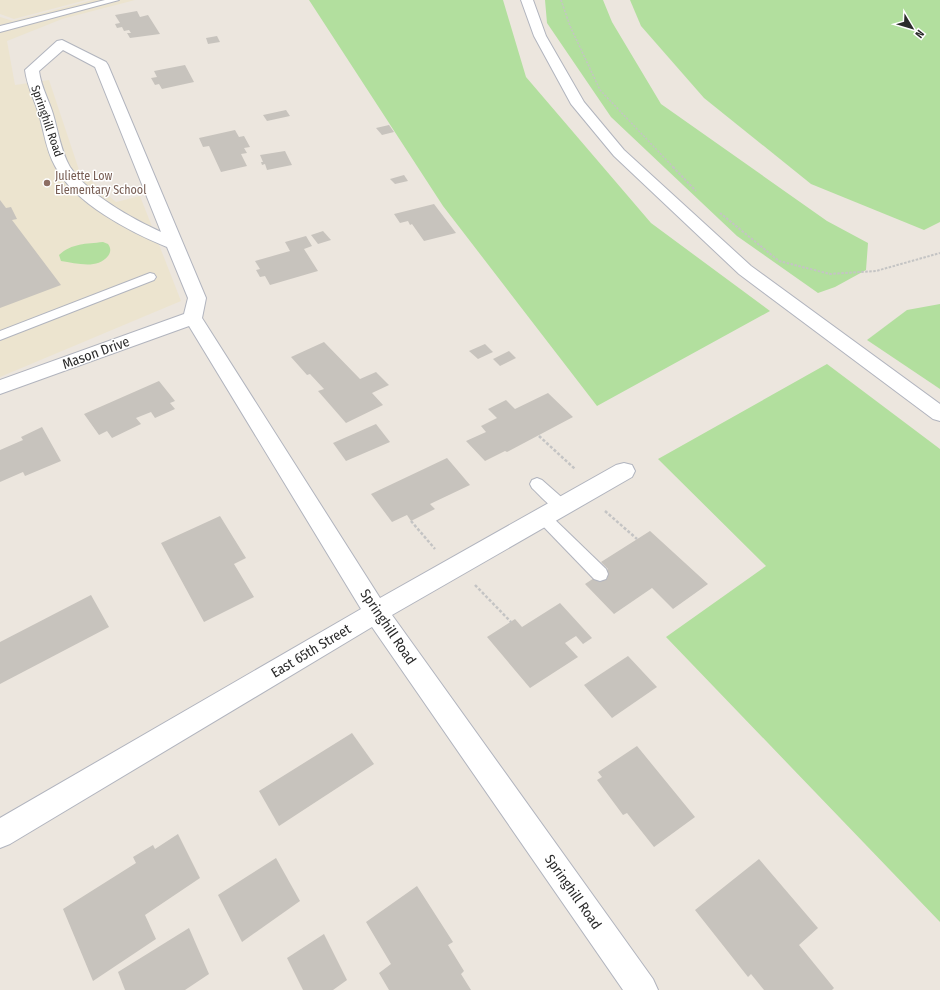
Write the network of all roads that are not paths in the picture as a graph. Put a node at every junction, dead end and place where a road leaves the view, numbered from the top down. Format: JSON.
{"nodes":[{"id":1,"x":115,"y":0,"type":"edge"},
{"id":2,"x":527,"y":0,"type":"edge"},
{"id":3,"x":0,"y":29,"type":"edge"},
{"id":4,"x":174,"y":244,"type":"junction"},
{"id":5,"x":150,"y":277,"type":"dead end"},
{"id":6,"x":193,"y":318,"type":"junction"},
{"id":7,"x":0,"y":336,"type":"edge"},
{"id":8,"x":0,"y":387,"type":"edge"},
{"id":9,"x":940,"y":414,"type":"edge"},
{"id":10,"x":624,"y":471,"type":"dead end"},
{"id":11,"x":537,"y":484,"type":"dead end"},
{"id":12,"x":552,"y":511,"type":"junction"},
{"id":13,"x":600,"y":574,"type":"dead end"},
{"id":14,"x":376,"y":612,"type":"junction"},
{"id":15,"x":0,"y":834,"type":"edge"},
{"id":16,"x":642,"y":990,"type":"edge"}],
"edges":[{"from":1,"to":3,"type":"lane"},
{"from":2,"to":9,"type":"street"},
{"from":4,"to":4,"type":"street","name":"Springhill Road"},
{"from":4,"to":6,"type":"street","name":"Springhill Road"},
{"from":5,"to":7,"type":"lane"},
{"from":6,"to":8,"type":"street","name":"Mason Drive"},
{"from":6,"to":14,"type":"street","name":"Springhill Road"},
{"from":10,"to":12,"type":"street","name":"East 65th Street"},
{"from":11,"to":12,"type":"lane"},
{"from":12,"to":13,"type":"lane"},
{"from":12,"to":14,"type":"street","name":"East 65th Street"},
{"from":14,"to":15,"type":"street","name":"East 65th Street"},
{"from":14,"to":16,"type":"street","name":"Springhill Road"}]}
